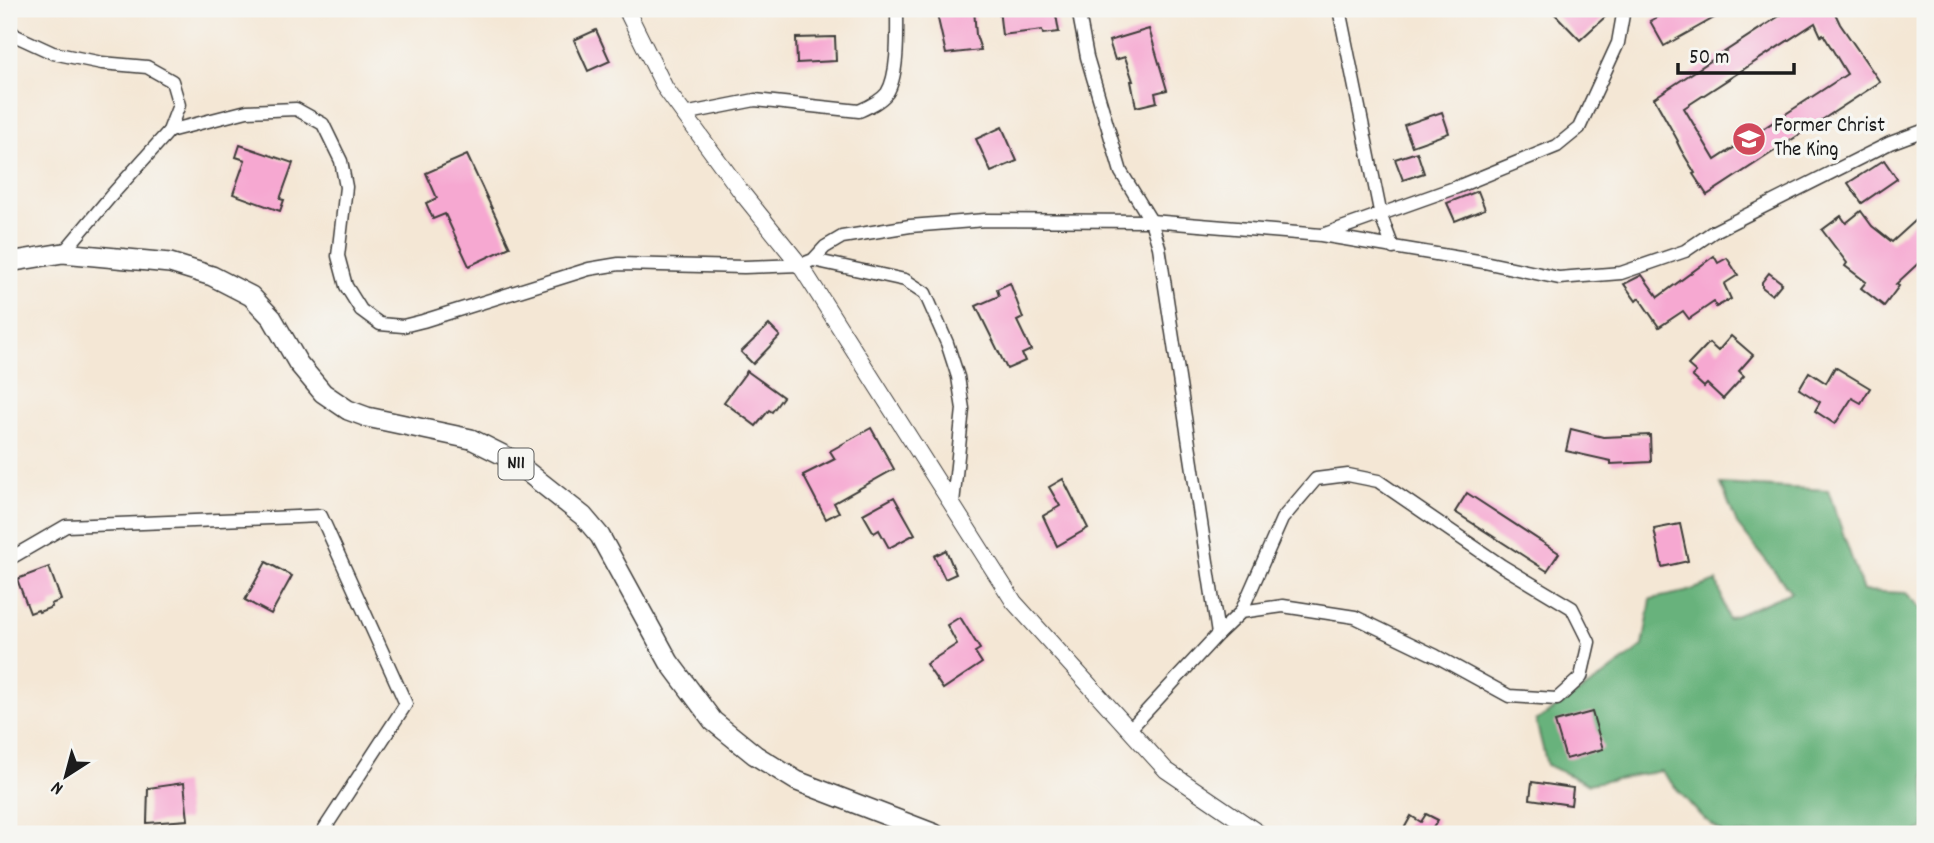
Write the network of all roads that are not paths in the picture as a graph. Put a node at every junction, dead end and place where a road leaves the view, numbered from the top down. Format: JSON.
{"nodes":[{"id":1,"x":626,"y":9,"type":"edge"},
{"id":2,"x":897,"y":9,"type":"edge"},
{"id":3,"x":1078,"y":9,"type":"edge"},
{"id":4,"x":1339,"y":9,"type":"edge"},
{"id":5,"x":1625,"y":9,"type":"edge"},
{"id":6,"x":9,"y":29,"type":"edge"},
{"id":7,"x":684,"y":114,"type":"junction"},
{"id":8,"x":1925,"y":130,"type":"edge"},
{"id":9,"x":169,"y":131,"type":"junction"},
{"id":10,"x":1381,"y":216,"type":"junction"},
{"id":11,"x":1151,"y":221,"type":"junction"},
{"id":12,"x":1321,"y":235,"type":"junction"},
{"id":13,"x":1393,"y":248,"type":"junction"},
{"id":14,"x":63,"y":253,"type":"junction"},
{"id":15,"x":9,"y":262,"type":"edge"},
{"id":16,"x":806,"y":262,"type":"junction"},
{"id":17,"x":953,"y":503,"type":"junction"},
{"id":18,"x":9,"y":559,"type":"edge"},
{"id":19,"x":1241,"y":612,"type":"junction"},
{"id":20,"x":1218,"y":634,"type":"junction"},
{"id":21,"x":1129,"y":730,"type":"junction"},
{"id":22,"x":321,"y":834,"type":"edge"},
{"id":23,"x":935,"y":834,"type":"edge"},
{"id":24,"x":1260,"y":834,"type":"edge"}],
"edges":[{"from":1,"to":7,"type":"street"},
{"from":2,"to":7,"type":"street"},
{"from":3,"to":11,"type":"street"},
{"from":4,"to":10,"type":"street"},
{"from":5,"to":10,"type":"street"},
{"from":6,"to":9,"type":"street"},
{"from":7,"to":16,"type":"street"},
{"from":8,"to":13,"type":"street"},
{"from":9,"to":14,"type":"street"},
{"from":9,"to":16,"type":"street"},
{"from":10,"to":12,"type":"street"},
{"from":10,"to":13,"type":"street"},
{"from":11,"to":12,"type":"street"},
{"from":11,"to":16,"type":"street"},
{"from":11,"to":20,"type":"street"},
{"from":12,"to":13,"type":"street"},
{"from":14,"to":15,"type":"highway","number":"N11"},
{"from":14,"to":23,"type":"highway","number":"N11"},
{"from":16,"to":17,"type":"street"},
{"from":16,"to":17,"type":"street"},
{"from":17,"to":21,"type":"street"},
{"from":18,"to":22,"type":"street"},
{"from":19,"to":19,"type":"street"},
{"from":19,"to":20,"type":"street"},
{"from":20,"to":21,"type":"street"},
{"from":21,"to":24,"type":"street"}]}
